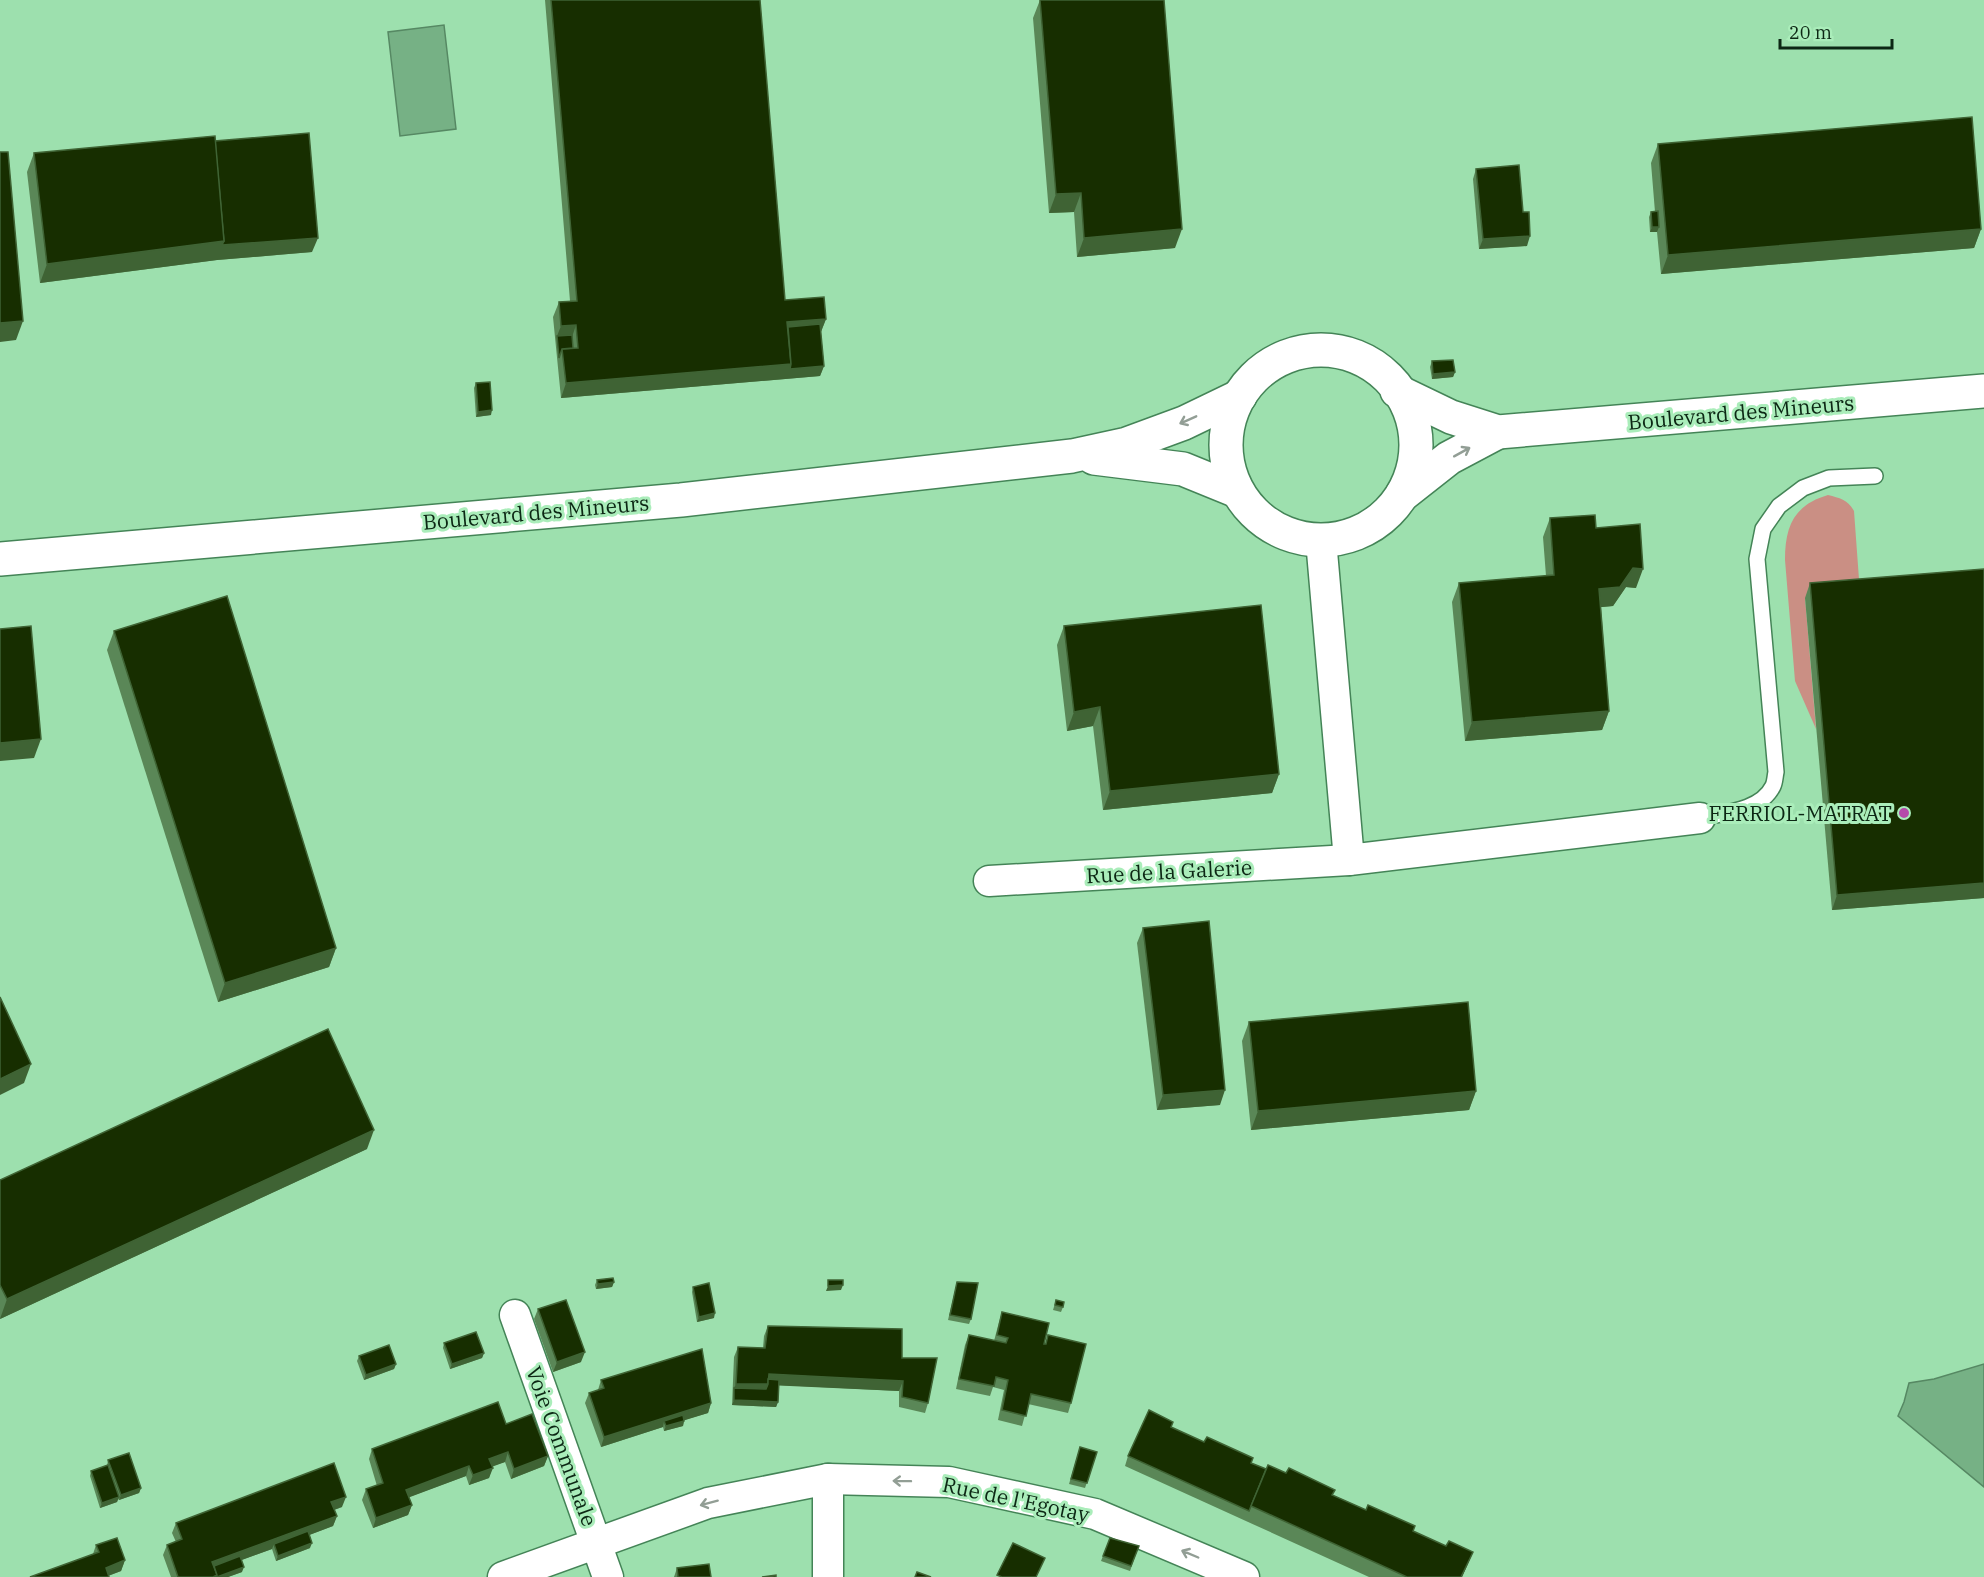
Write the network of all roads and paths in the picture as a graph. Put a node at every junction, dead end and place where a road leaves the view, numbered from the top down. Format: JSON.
{"nodes":[{"id":1,"x":1397,"y":391,"type":"junction"},
{"id":2,"x":1984,"y":391,"type":"edge"},
{"id":3,"x":1240,"y":396,"type":"junction"},
{"id":4,"x":1498,"y":432,"type":"junction"},
{"id":5,"x":1072,"y":456,"type":"junction"},
{"id":6,"x":1875,"y":476,"type":"dead end"},
{"id":7,"x":1237,"y":491,"type":"junction"},
{"id":8,"x":1398,"y":498,"type":"junction"},
{"id":9,"x":1321,"y":540,"type":"junction"},
{"id":10,"x":0,"y":559,"type":"edge"},
{"id":11,"x":1700,"y":818,"type":"joint"},
{"id":12,"x":1349,"y":860,"type":"junction"},
{"id":13,"x":989,"y":881,"type":"dead end"},
{"id":14,"x":515,"y":1315,"type":"dead end"},
{"id":15,"x":828,"y":1479,"type":"junction"},
{"id":16,"x":597,"y":1542,"type":"junction"},
{"id":17,"x":503,"y":1577,"type":"edge"},
{"id":18,"x":608,"y":1577,"type":"edge"},
{"id":19,"x":828,"y":1577,"type":"edge"},
{"id":20,"x":1244,"y":1577,"type":"edge"}],
"edges":[{"from":1,"to":3,"type":"street"},
{"from":1,"to":4,"type":"street","name":"Boulevard des Mineurs"},
{"from":1,"to":8,"type":"street"},
{"from":2,"to":4,"type":"street","name":"Boulevard des Mineurs"},
{"from":3,"to":5,"type":"street","name":"Boulevard des Mineurs","one_way":true},
{"from":3,"to":7,"type":"street"},
{"from":8,"to":4,"type":"street","name":"Boulevard des Mineurs","one_way":true},
{"from":5,"to":7,"type":"street","name":"Boulevard des Mineurs"},
{"from":5,"to":10,"type":"street","name":"Boulevard des Mineurs"},
{"from":6,"to":11,"type":"lane"},
{"from":7,"to":9,"type":"street"},
{"from":8,"to":9,"type":"street"},
{"from":9,"to":12,"type":"street"},
{"from":11,"to":12,"type":"street","name":"Rue de la Galerie"},
{"from":12,"to":13,"type":"street","name":"Rue de la Galerie"},
{"from":14,"to":16,"type":"street","name":"Voie Communale"},
{"from":15,"to":16,"type":"street","name":"Rue de l'Egotay","one_way":true},
{"from":15,"to":19,"type":"street"},
{"from":20,"to":15,"type":"street","name":"Rue de l'Egotay","one_way":true},
{"from":16,"to":17,"type":"street","name":"Rue de l'Egotay"},
{"from":16,"to":18,"type":"street","name":"Voie Communale"}]}
